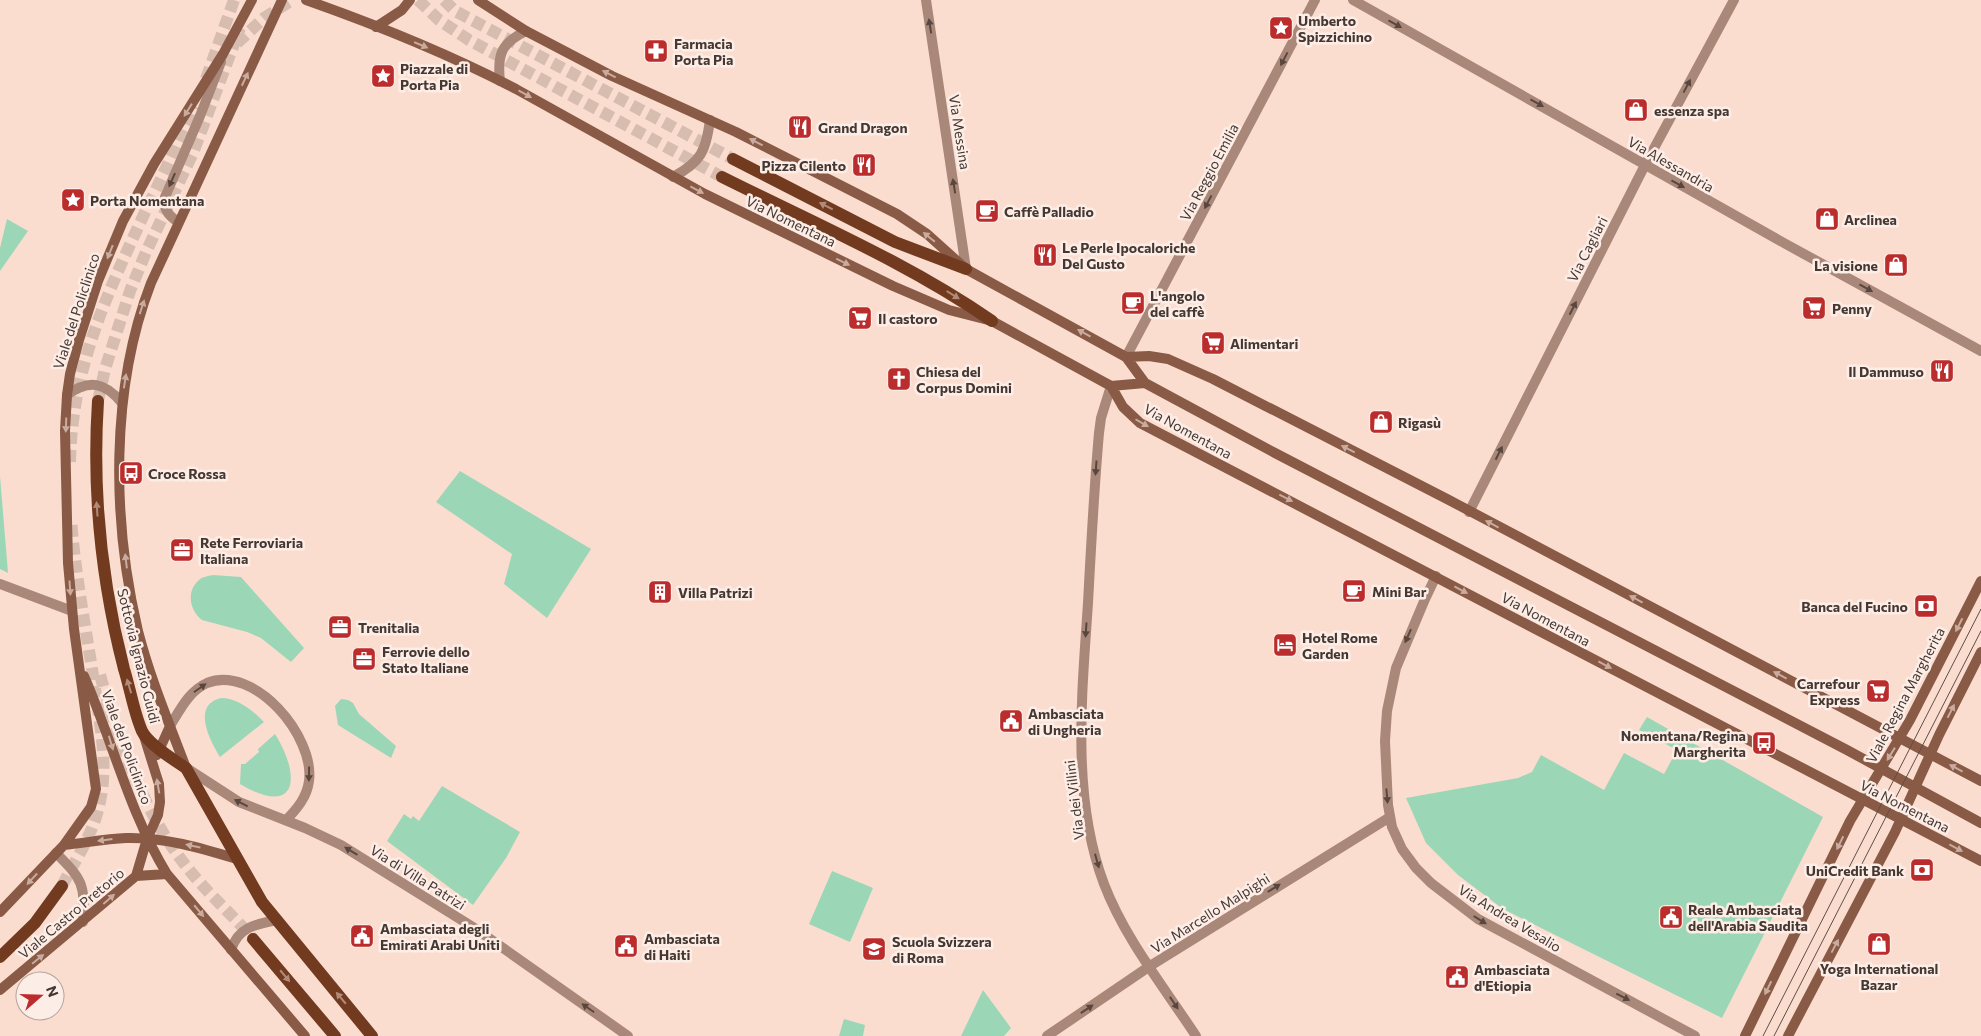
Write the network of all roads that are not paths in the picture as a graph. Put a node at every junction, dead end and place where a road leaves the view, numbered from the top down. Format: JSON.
{"nodes":[{"id":1,"x":252,"y":0,"type":"edge"},
{"id":2,"x":282,"y":0,"type":"edge"},
{"id":3,"x":306,"y":0,"type":"edge"},
{"id":4,"x":333,"y":0,"type":"edge"},
{"id":5,"x":410,"y":0,"type":"edge"},
{"id":6,"x":478,"y":0,"type":"edge"},
{"id":7,"x":926,"y":0,"type":"edge"},
{"id":8,"x":1315,"y":0,"type":"edge"},
{"id":9,"x":1353,"y":0,"type":"edge"},
{"id":10,"x":1734,"y":0,"type":"edge"},
{"id":11,"x":339,"y":13,"type":"junction"},
{"id":12,"x":376,"y":27,"type":"junction"},
{"id":13,"x":526,"y":30,"type":"junction"},
{"id":14,"x":224,"y":54,"type":"junction"},
{"id":15,"x":500,"y":81,"type":"junction"},
{"id":16,"x":710,"y":120,"type":"junction"},
{"id":17,"x":733,"y":159,"type":"tunnel mouth"},
{"id":18,"x":1645,"y":165,"type":"junction"},
{"id":19,"x":673,"y":177,"type":"junction"},
{"id":20,"x":722,"y":177,"type":"tunnel mouth"},
{"id":21,"x":178,"y":222,"type":"junction"},
{"id":22,"x":966,"y":269,"type":"junction"},
{"id":23,"x":992,"y":322,"type":"junction"},
{"id":24,"x":1980,"y":351,"type":"edge"},
{"id":25,"x":1126,"y":357,"type":"junction"},
{"id":26,"x":1145,"y":383,"type":"junction"},
{"id":27,"x":1111,"y":386,"type":"junction"},
{"id":28,"x":67,"y":395,"type":"junction"},
{"id":29,"x":98,"y":400,"type":"tunnel mouth"},
{"id":30,"x":122,"y":403,"type":"junction"},
{"id":31,"x":1469,"y":512,"type":"junction"},
{"id":32,"x":1436,"y":576,"type":"junction"},
{"id":33,"x":1981,"y":581,"type":"edge"},
{"id":34,"x":0,"y":584,"type":"edge"},
{"id":35,"x":72,"y":611,"type":"junction"},
{"id":36,"x":1981,"y":652,"type":"edge"},
{"id":37,"x":79,"y":666,"type":"junction"},
{"id":38,"x":170,"y":726,"type":"junction"},
{"id":39,"x":143,"y":732,"type":"junction"},
{"id":40,"x":1900,"y":738,"type":"junction"},
{"id":41,"x":159,"y":748,"type":"junction"},
{"id":42,"x":1930,"y":754,"type":"junction"},
{"id":43,"x":154,"y":767,"type":"junction"},
{"id":44,"x":186,"y":768,"type":"junction"},
{"id":45,"x":1881,"y":769,"type":"junction"},
{"id":46,"x":1981,"y":781,"type":"edge"},
{"id":47,"x":1915,"y":788,"type":"junction"},
{"id":48,"x":1862,"y":800,"type":"junction"},
{"id":49,"x":1390,"y":817,"type":"junction"},
{"id":50,"x":1901,"y":819,"type":"junction"},
{"id":51,"x":286,"y":820,"type":"junction"},
{"id":52,"x":1981,"y":823,"type":"edge"},
{"id":53,"x":147,"y":839,"type":"junction"},
{"id":54,"x":64,"y":845,"type":"junction"},
{"id":55,"x":56,"y":853,"type":"junction"},
{"id":56,"x":237,"y":859,"type":"junction"},
{"id":57,"x":1981,"y":861,"type":"edge"},
{"id":58,"x":167,"y":874,"type":"junction"},
{"id":59,"x":136,"y":876,"type":"junction"},
{"id":60,"x":62,"y":886,"type":"tunnel mouth"},
{"id":61,"x":0,"y":912,"type":"edge"},
{"id":62,"x":276,"y":920,"type":"junction"},
{"id":63,"x":83,"y":922,"type":"junction"},
{"id":64,"x":254,"y":939,"type":"tunnel mouth"},
{"id":65,"x":231,"y":950,"type":"junction"},
{"id":66,"x":0,"y":957,"type":"edge"},
{"id":67,"x":1150,"y":966,"type":"junction"},
{"id":68,"x":0,"y":990,"type":"edge"},
{"id":69,"x":305,"y":1036,"type":"edge"},
{"id":70,"x":335,"y":1036,"type":"edge"},
{"id":71,"x":372,"y":1036,"type":"edge"},
{"id":72,"x":628,"y":1036,"type":"edge"},
{"id":73,"x":1047,"y":1036,"type":"edge"},
{"id":74,"x":1196,"y":1036,"type":"edge"},
{"id":75,"x":1695,"y":1036,"type":"edge"},
{"id":76,"x":1745,"y":1036,"type":"edge"},
{"id":77,"x":1788,"y":1036,"type":"edge"}],
"edges":[{"from":1,"to":14,"type":"street","name":"Viale del Policlinico"},
{"from":21,"to":2,"type":"street","name":"Viale del Policlinico","one_way":true},
{"from":3,"to":11,"type":"street"},
{"from":4,"to":11,"type":"street"},
{"from":5,"to":12,"type":"street"},
{"from":6,"to":13,"type":"street","name":"Via Nomentana"},
{"from":22,"to":7,"type":"street","name":"Via Messina","one_way":true},
{"from":8,"to":25,"type":"street","name":"Via Reggio Emilia","one_way":true},
{"from":9,"to":18,"type":"street","name":"Via Alessandria","one_way":true},
{"from":18,"to":10,"type":"street","name":"Via Cagliari","one_way":true},
{"from":11,"to":12,"type":"street"},
{"from":12,"to":15,"type":"street","name":"Via Nomentana","one_way":true},
{"from":13,"to":15,"type":"street"},
{"from":16,"to":13,"type":"street","name":"Via Nomentana","one_way":true},
{"from":14,"to":21,"type":"street","name":"Viale del Policlinico","one_way":true},
{"from":14,"to":28,"type":"street","name":"Viale del Policlinico","one_way":true},
{"from":15,"to":19,"type":"street","name":"Via Nomentana","one_way":true},
{"from":16,"to":19,"type":"street"},
{"from":22,"to":16,"type":"street","name":"Via Nomentana","one_way":true},
{"from":22,"to":17,"type":"main road","one_way":true},
{"from":18,"to":24,"type":"street","name":"Via Alessandria","one_way":true},
{"from":31,"to":18,"type":"street","name":"Via Cagliari","one_way":true},
{"from":19,"to":23,"type":"street","name":"Via Nomentana","one_way":true},
{"from":20,"to":23,"type":"main road","one_way":true},
{"from":30,"to":21,"type":"street","name":"Viale del Policlinico","one_way":true},
{"from":25,"to":22,"type":"street","name":"Via Nomentana","one_way":true},
{"from":23,"to":27,"type":"street","name":"Via Nomentana"},
{"from":25,"to":26,"type":"street","name":"Via Nomentana"},
{"from":31,"to":25,"type":"street","one_way":true},
{"from":26,"to":27,"type":"street","name":"Via Nomentana"},
{"from":26,"to":45,"type":"street","name":"Via Nomentana"},
{"from":27,"to":32,"type":"street","name":"Via Nomentana","one_way":true},
{"from":27,"to":67,"type":"street","name":"Via dei Villini","one_way":true},
{"from":28,"to":30,"type":"street"},
{"from":28,"to":35,"type":"street","name":"Viale del Policlinico","one_way":true},
{"from":39,"to":29,"type":"main road","name":"Sottovia Ignazio Guidi","one_way":true},
{"from":38,"to":30,"type":"street","name":"Viale del Policlinico","one_way":true},
{"from":40,"to":31,"type":"street","one_way":true},
{"from":32,"to":48,"type":"street","name":"Via Nomentana","one_way":true},
{"from":32,"to":49,"type":"street","name":"Via Andrea Vesalio","one_way":true},
{"from":33,"to":40,"type":"street","name":"Viale Regina Margherita","one_way":true},
{"from":34,"to":35,"type":"street"},
{"from":35,"to":37,"type":"street","name":"Viale del Policlinico"},
{"from":42,"to":36,"type":"street","one_way":true},
{"from":37,"to":53,"type":"street","name":"Viale del Policlinico","one_way":true},
{"from":37,"to":54,"type":"street","name":"Viale del Policlinico"},
{"from":38,"to":41,"type":"street","name":"Viale del Policlinico"},
{"from":38,"to":44,"type":"street","name":"Viale del Policlinico"},
{"from":38,"to":51,"type":"street","one_way":true},
{"from":39,"to":41,"type":"main road","name":"Viale del Policlinico"},
{"from":39,"to":43,"type":"street","name":"Sottovia Ignazio Guidi"},
{"from":40,"to":42,"type":"street"},
{"from":40,"to":45,"type":"street","name":"Viale Regina Margherita","one_way":true},
{"from":41,"to":43,"type":"street","name":"Viale del Policlinico"},
{"from":41,"to":44,"type":"main road","name":"Viale del Policlinico"},
{"from":46,"to":42,"type":"street","one_way":true},
{"from":42,"to":47,"type":"street"},
{"from":53,"to":43,"type":"street","name":"Viale del Policlinico","one_way":true},
{"from":51,"to":44,"type":"street","one_way":true},
{"from":44,"to":56,"type":"main road","name":"Viale del Policlinico"},
{"from":45,"to":47,"type":"street","name":"Via Nomentana"},
{"from":45,"to":48,"type":"street","name":"Viale Regina Margherita"},
{"from":47,"to":50,"type":"street"},
{"from":47,"to":52,"type":"street","name":"Via Nomentana"},
{"from":48,"to":50,"type":"street","name":"Via Nomentana"},
{"from":48,"to":76,"type":"street","name":"Viale Regina Margherita","one_way":true},
{"from":67,"to":49,"type":"street","name":"Via Marcello Malpighi","one_way":true},
{"from":49,"to":75,"type":"street","name":"Via Andrea Vesalio","one_way":true},
{"from":50,"to":57,"type":"street","name":"Via Nomentana","one_way":true},
{"from":77,"to":50,"type":"street","one_way":true},
{"from":72,"to":51,"type":"street","name":"Via di Villa Patrizi","one_way":true},
{"from":53,"to":54,"type":"street","one_way":true},
{"from":56,"to":53,"type":"street","one_way":true},
{"from":53,"to":58,"type":"street","name":"Viale del Policlinico"},
{"from":53,"to":59,"type":"street","name":"Viale del Policlinico"},
{"from":54,"to":55,"type":"street"},
{"from":55,"to":61,"type":"street","one_way":true},
{"from":55,"to":63,"type":"street"},
{"from":56,"to":62,"type":"main road","name":"Viale del Policlinico"},
{"from":58,"to":59,"type":"street"},
{"from":58,"to":65,"type":"street","name":"Viale del Policlinico","one_way":true},
{"from":63,"to":59,"type":"street","name":"Viale Castro Pretorio","one_way":true},
{"from":60,"to":66,"type":"main road"},
{"from":62,"to":65,"type":"street"},
{"from":71,"to":62,"type":"main road","name":"Viale del Policlinico","one_way":true},
{"from":68,"to":63,"type":"street","name":"Viale Castro Pretorio","one_way":true},
{"from":64,"to":70,"type":"main road","one_way":true},
{"from":65,"to":69,"type":"street","name":"Viale del Policlinico"},
{"from":73,"to":67,"type":"street","name":"Via Marcello Malpighi","one_way":true},
{"from":67,"to":74,"type":"street","name":"Via dei Villini","one_way":true}]}
